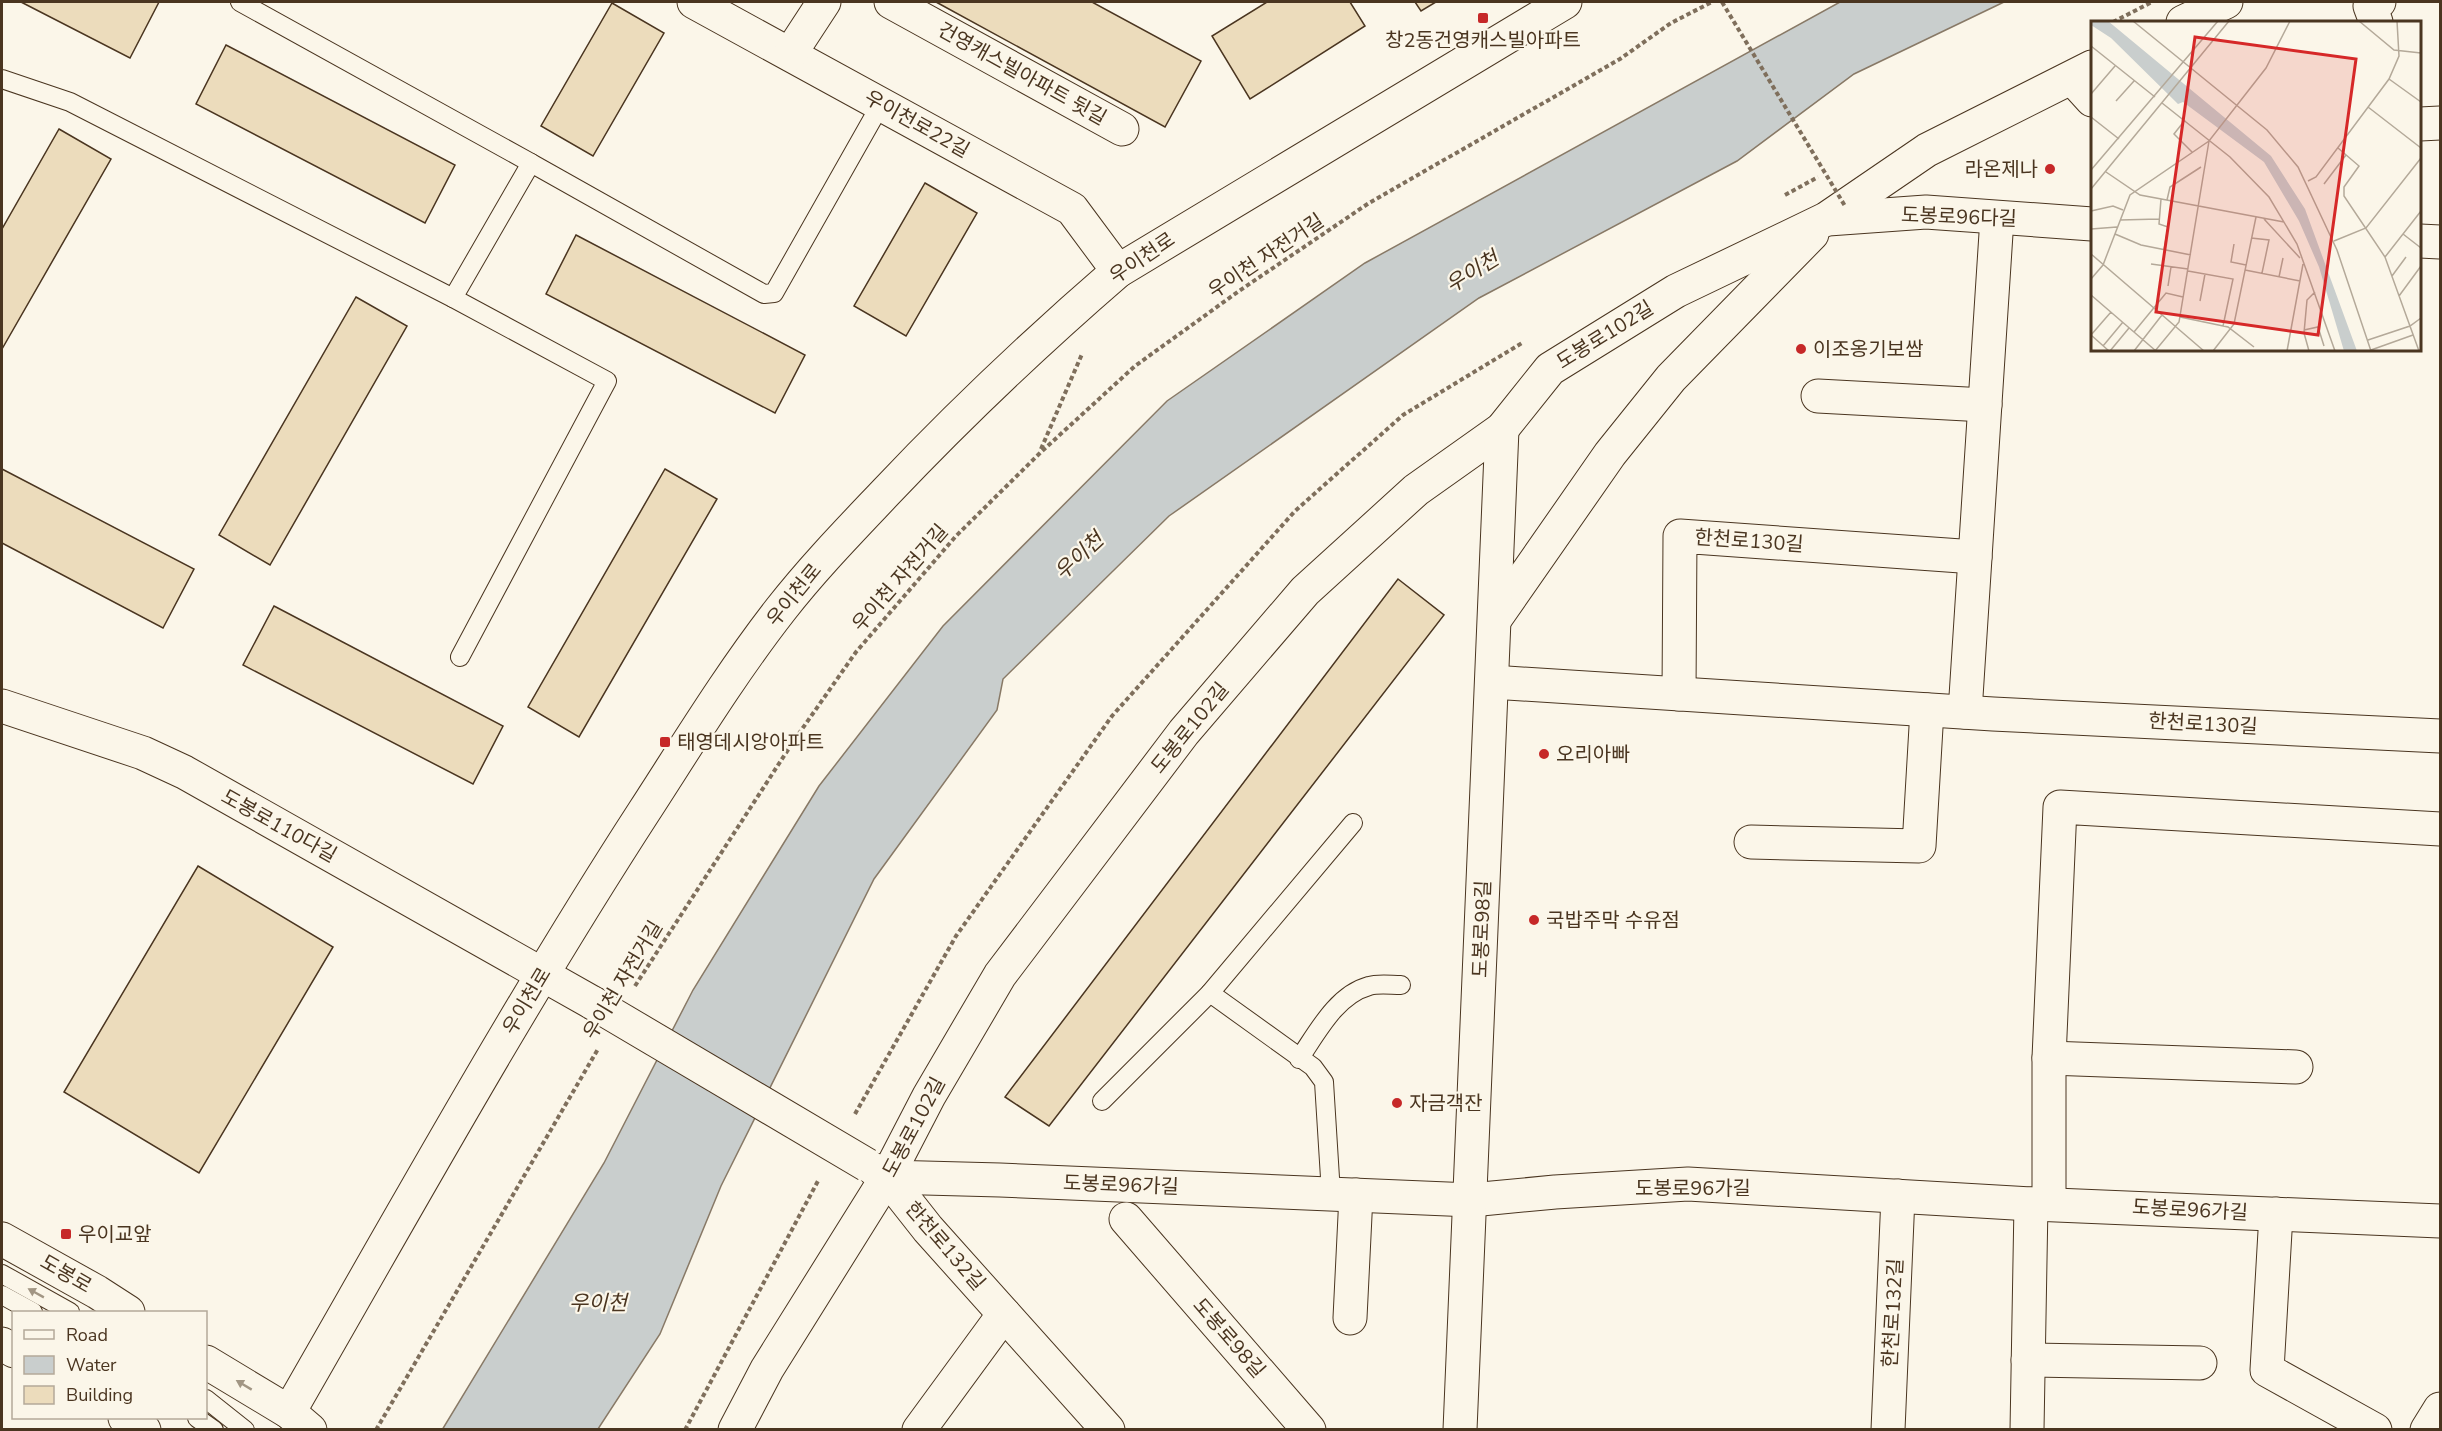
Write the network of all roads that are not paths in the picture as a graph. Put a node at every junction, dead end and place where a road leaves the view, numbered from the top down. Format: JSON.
{"nodes":[{"id":1,"x":240,"y":2,"type":"edge"},
{"id":2,"x":694,"y":2,"type":"edge"},
{"id":3,"x":824,"y":2,"type":"edge"},
{"id":4,"x":891,"y":2,"type":"edge"},
{"id":5,"x":1565,"y":2,"type":"edge"},
{"id":6,"x":2226,"y":2,"type":"edge"},
{"id":7,"x":2185,"y":21,"type":"edge"},
{"id":8,"x":790,"y":54,"type":"junction"},
{"id":9,"x":2,"y":79,"type":"edge"},
{"id":10,"x":2086,"y":82,"type":"edge"},
{"id":11,"x":881,"y":104,"type":"junction"},
{"id":12,"x":2440,"y":123,"type":"edge"},
{"id":13,"x":2421,"y":124,"type":"edge"},
{"id":14,"x":1122,"y":129,"type":"dead end"},
{"id":15,"x":531,"y":162,"type":"junction"},
{"id":16,"x":1835,"y":213,"type":"junction"},
{"id":17,"x":1997,"y":218,"type":"junction"},
{"id":18,"x":2091,"y":224,"type":"edge"},
{"id":19,"x":2421,"y":241,"type":"edge"},
{"id":20,"x":2440,"y":243,"type":"edge"},
{"id":21,"x":1118,"y":271,"type":"junction"},
{"id":22,"x":453,"y":298,"type":"junction"},
{"id":23,"x":1818,"y":396,"type":"dead end"},
{"id":24,"x":1985,"y":405,"type":"junction"},
{"id":25,"x":1502,"y":429,"type":"junction"},
{"id":26,"x":1975,"y":557,"type":"junction"},
{"id":27,"x":1495,"y":618,"type":"junction"},
{"id":28,"x":460,"y":657,"type":"dead end"},
{"id":29,"x":1492,"y":682,"type":"junction"},
{"id":30,"x":1678,"y":694,"type":"junction"},
{"id":31,"x":2,"y":706,"type":"edge"},
{"id":32,"x":1927,"y":710,"type":"junction"},
{"id":33,"x":1965,"y":712,"type":"junction"},
{"id":34,"x":2440,"y":736,"type":"edge"},
{"id":35,"x":1353,"y":823,"type":"dead end"},
{"id":36,"x":2440,"y":830,"type":"edge"},
{"id":37,"x":1751,"y":842,"type":"dead end"},
{"id":38,"x":543,"y":974,"type":"junction"},
{"id":39,"x":1401,"y":985,"type":"dead end"},
{"id":40,"x":1210,"y":993,"type":"junction"},
{"id":41,"x":2049,"y":1058,"type":"junction"},
{"id":42,"x":1299,"y":1059,"type":"junction"},
{"id":43,"x":2296,"y":1067,"type":"dead end"},
{"id":44,"x":1102,"y":1101,"type":"dead end"},
{"id":45,"x":877,"y":1171,"type":"junction"},
{"id":46,"x":1343,"y":1195,"type":"junction"},
{"id":47,"x":1898,"y":1196,"type":"junction"},
{"id":48,"x":1471,"y":1200,"type":"junction"},
{"id":49,"x":2040,"y":1204,"type":"junction"},
{"id":50,"x":2276,"y":1214,"type":"junction"},
{"id":51,"x":1126,"y":1220,"type":"dead end"},
{"id":52,"x":2440,"y":1221,"type":"edge"},
{"id":53,"x":2,"y":1239,"type":"edge"},
{"id":54,"x":2,"y":1274,"type":"edge"},
{"id":55,"x":2,"y":1295,"type":"edge"},
{"id":56,"x":31,"y":1311,"type":"edge"},
{"id":57,"x":68,"y":1311,"type":"edge"},
{"id":58,"x":126,"y":1311,"type":"edge"},
{"id":59,"x":1004,"y":1314,"type":"junction"},
{"id":60,"x":1350,"y":1318,"type":"dead end"},
{"id":61,"x":2028,"y":1360,"type":"junction"},
{"id":62,"x":207,"y":1363,"type":"edge"},
{"id":63,"x":2200,"y":1363,"type":"dead end"},
{"id":64,"x":207,"y":1399,"type":"edge"},
{"id":65,"x":2440,"y":1408,"type":"edge"},
{"id":66,"x":128,"y":1419,"type":"edge"},
{"id":67,"x":198,"y":1419,"type":"edge"},
{"id":68,"x":292,"y":1424,"type":"edge"},
{"id":69,"x":745,"y":1426,"type":"edge"},
{"id":70,"x":144,"y":1430,"type":"edge"},
{"id":71,"x":214,"y":1430,"type":"edge"},
{"id":72,"x":245,"y":1430,"type":"edge"},
{"id":73,"x":919,"y":1430,"type":"edge"},
{"id":74,"x":1108,"y":1430,"type":"edge"},
{"id":75,"x":1309,"y":1430,"type":"edge"},
{"id":76,"x":1460,"y":1430,"type":"edge"},
{"id":77,"x":1888,"y":1430,"type":"edge"},
{"id":78,"x":2027,"y":1430,"type":"edge"},
{"id":79,"x":2374,"y":1430,"type":"edge"},
{"id":80,"x":2427,"y":1430,"type":"edge"}],
"edges":[{"from":1,"to":15,"type":"lane"},
{"from":2,"to":8,"type":"street","name":"우이천로22길"},
{"from":3,"to":8,"type":"street"},
{"from":4,"to":14,"type":"street","name":"건영캐스빌아파트 뒷길"},
{"from":5,"to":21,"type":"street","name":"우이천로"},
{"from":6,"to":7,"type":"street"},
{"from":8,"to":11,"type":"street","name":"우이천로22길"},
{"from":9,"to":22,"type":"lane"},
{"from":10,"to":16,"type":"street","name":"도봉로102길"},
{"from":11,"to":15,"type":"lane"},
{"from":11,"to":21,"type":"street","name":"우이천로22길"},
{"from":12,"to":13,"type":"street"},
{"from":15,"to":22,"type":"lane"},
{"from":16,"to":17,"type":"street","name":"도봉로96다길"},
{"from":16,"to":25,"type":"street","name":"도봉로102길"},
{"from":16,"to":27,"type":"street","name":"도봉로102길"},
{"from":17,"to":18,"type":"street","name":"도봉로96다길"},
{"from":17,"to":24,"type":"street"},
{"from":19,"to":20,"type":"street"},
{"from":21,"to":38,"type":"street","name":"우이천로"},
{"from":22,"to":28,"type":"lane"},
{"from":23,"to":24,"type":"street"},
{"from":24,"to":26,"type":"street"},
{"from":25,"to":27,"type":"street","name":"도봉로98길"},
{"from":25,"to":45,"type":"street","name":"도봉로102길"},
{"from":26,"to":30,"type":"street","name":"한천로130길"},
{"from":26,"to":33,"type":"street"},
{"from":27,"to":29,"type":"street","name":"도봉로98길"},
{"from":29,"to":30,"type":"street","name":"한천로130길"},
{"from":29,"to":48,"type":"street","name":"도봉로98길"},
{"from":30,"to":32,"type":"street","name":"한천로130길"},
{"from":31,"to":38,"type":"street","name":"도봉로110다길"},
{"from":32,"to":33,"type":"street","name":"한천로130길"},
{"from":32,"to":37,"type":"street"},
{"from":33,"to":34,"type":"street","name":"한천로130길"},
{"from":35,"to":40,"type":"lane"},
{"from":36,"to":41,"type":"street"},
{"from":38,"to":45,"type":"street","name":"도봉로110다길","bridge":true},
{"from":38,"to":68,"type":"street","name":"우이천로"},
{"from":39,"to":42,"type":"lane"},
{"from":40,"to":42,"type":"lane"},
{"from":40,"to":44,"type":"lane"},
{"from":41,"to":43,"type":"street"},
{"from":41,"to":49,"type":"street"},
{"from":42,"to":46,"type":"lane"},
{"from":45,"to":46,"type":"street","name":"도봉로96가길"},
{"from":45,"to":59,"type":"street","name":"한천로132길"},
{"from":45,"to":69,"type":"street","name":"도봉로102길"},
{"from":46,"to":48,"type":"street","name":"도봉로96가길"},
{"from":46,"to":60,"type":"street"},
{"from":47,"to":48,"type":"street","name":"도봉로96가길"},
{"from":47,"to":49,"type":"street","name":"도봉로96가길"},
{"from":47,"to":77,"type":"street","name":"한천로132길"},
{"from":48,"to":76,"type":"street","name":"도봉로98길"},
{"from":49,"to":50,"type":"street","name":"도봉로96가길"},
{"from":49,"to":61,"type":"street"},
{"from":50,"to":52,"type":"street","name":"도봉로96가길"},
{"from":50,"to":79,"type":"street","name":"도봉로96가길"},
{"from":51,"to":75,"type":"street","name":"도봉로98길"},
{"from":53,"to":58,"type":"street","name":"도봉로"},
{"from":57,"to":54,"type":"lane","one_way":true},
{"from":55,"to":56,"type":"lane"},
{"from":59,"to":73,"type":"street"},
{"from":59,"to":74,"type":"street","name":"한천로132길"},
{"from":61,"to":63,"type":"street"},
{"from":61,"to":78,"type":"street"},
{"from":68,"to":62,"type":"street","one_way":true},
{"from":64,"to":72,"type":"lane"},
{"from":65,"to":80,"type":"street"},
{"from":66,"to":70,"type":"street"},
{"from":67,"to":71,"type":"lane"}]}
